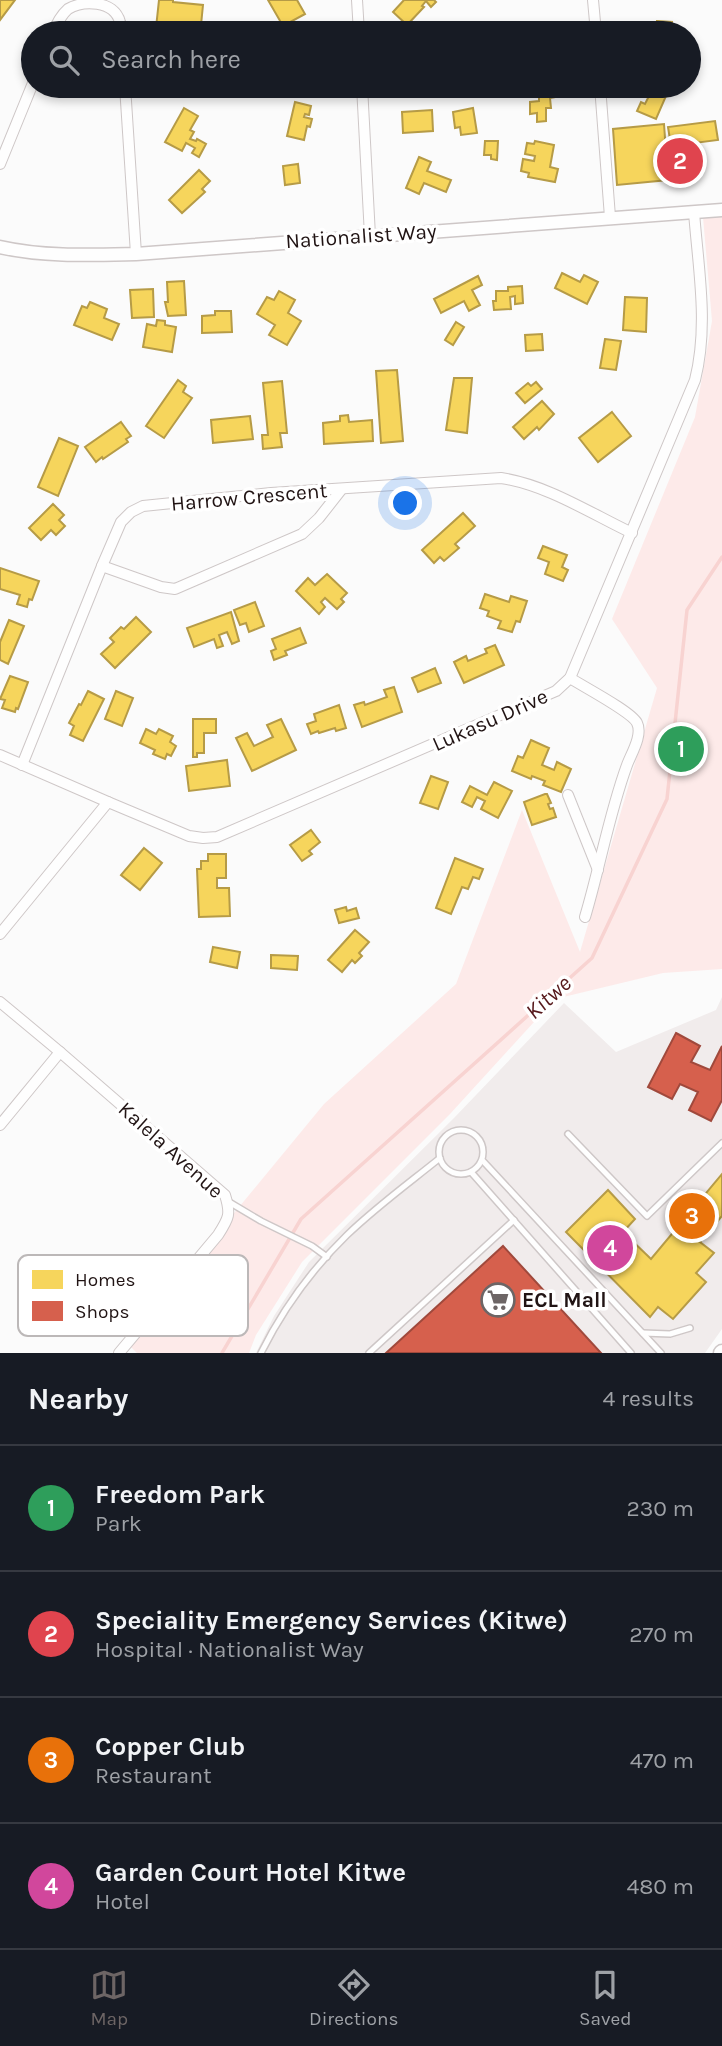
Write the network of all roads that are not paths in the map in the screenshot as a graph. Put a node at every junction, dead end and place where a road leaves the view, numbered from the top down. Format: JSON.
{"nodes":[{"id":1,"x":357,"y":0,"type":"edge"},
{"id":2,"x":593,"y":0,"type":"edge"},
{"id":3,"x":58,"y":21,"type":"edge"},
{"id":4,"x":120,"y":21,"type":"edge"},
{"id":5,"x":358,"y":21,"type":"edge"},
{"id":6,"x":595,"y":21,"type":"edge"},
{"id":7,"x":27,"y":98,"type":"edge"},
{"id":8,"x":126,"y":98,"type":"edge"},
{"id":9,"x":363,"y":98,"type":"edge"},
{"id":10,"x":601,"y":98,"type":"edge"},
{"id":11,"x":0,"y":164,"type":"edge"},
{"id":12,"x":722,"y":210,"type":"edge"},
{"id":13,"x":694,"y":212,"type":"junction"},
{"id":14,"x":610,"y":217,"type":"junction"},
{"id":15,"x":370,"y":236,"type":"junction"},
{"id":16,"x":0,"y":247,"type":"edge"},
{"id":17,"x":136,"y":254,"type":"junction"},
{"id":18,"x":341,"y":490,"type":"junction"},
{"id":19,"x":632,"y":533,"type":"junction"},
{"id":20,"x":102,"y":566,"type":"junction"},
{"id":21,"x":570,"y":678,"type":"junction"},
{"id":22,"x":0,"y":755,"type":"edge"},
{"id":23,"x":22,"y":765,"type":"junction"},
{"id":24,"x":568,"y":795,"type":"dead end"},
{"id":25,"x":108,"y":802,"type":"junction"},
{"id":26,"x":598,"y":871,"type":"junction"},
{"id":27,"x":585,"y":917,"type":"dead end"},
{"id":28,"x":0,"y":934,"type":"edge"},
{"id":29,"x":0,"y":1002,"type":"edge"},
{"id":30,"x":60,"y":1052,"type":"junction"},
{"id":31,"x":0,"y":1125,"type":"edge"},
{"id":32,"x":568,"y":1134,"type":"dead end"},
{"id":33,"x":722,"y":1143,"type":"edge"},
{"id":34,"x":440,"y":1158,"type":"junction"},
{"id":35,"x":482,"y":1160,"type":"junction"},
{"id":36,"x":471,"y":1171,"type":"junction"},
{"id":37,"x":227,"y":1202,"type":"junction"},
{"id":38,"x":514,"y":1220,"type":"junction"},
{"id":39,"x":201,"y":1255,"type":"edge"},
{"id":40,"x":327,"y":1257,"type":"junction"},
{"id":41,"x":690,"y":1328,"type":"dead end"},
{"id":42,"x":643,"y":1333,"type":"junction"},
{"id":43,"x":133,"y":1336,"type":"edge"},
{"id":44,"x":119,"y":1353,"type":"edge"},
{"id":45,"x":261,"y":1353,"type":"edge"},
{"id":46,"x":369,"y":1353,"type":"edge"},
{"id":47,"x":631,"y":1353,"type":"edge"},
{"id":48,"x":661,"y":1353,"type":"edge"}],
"edges":[{"from":1,"to":5,"type":"street"},
{"from":2,"to":6,"type":"street"},
{"from":3,"to":4,"type":"street"},
{"from":7,"to":11,"type":"street"},
{"from":8,"to":17,"type":"street"},
{"from":9,"to":15,"type":"street"},
{"from":10,"to":14,"type":"street"},
{"from":12,"to":13,"type":"street","name":"Nationalist Way"},
{"from":13,"to":14,"type":"street","name":"Nationalist Way"},
{"from":13,"to":19,"type":"street","name":"Lukasu Drive"},
{"from":14,"to":15,"type":"street","name":"Nationalist Way"},
{"from":15,"to":17,"type":"street","name":"Nationalist Way"},
{"from":16,"to":17,"type":"street","name":"Nationalist Way"},
{"from":18,"to":19,"type":"street","name":"Harrow Crescent"},
{"from":18,"to":20,"type":"street","name":"Harrow Crescent"},
{"from":18,"to":20,"type":"street"},
{"from":19,"to":21,"type":"street","name":"Lukasu Drive"},
{"from":20,"to":23,"type":"street","name":"Harrow Crescent"},
{"from":21,"to":25,"type":"street","name":"Lukasu Drive"},
{"from":21,"to":26,"type":"street"},
{"from":22,"to":23,"type":"street","name":"Lukasu Drive"},
{"from":23,"to":25,"type":"street","name":"Lukasu Drive"},
{"from":24,"to":26,"type":"street"},
{"from":25,"to":28,"type":"street"},
{"from":26,"to":27,"type":"street"},
{"from":29,"to":30,"type":"street","name":"Kalela Avenue"},
{"from":30,"to":31,"type":"street"},
{"from":30,"to":37,"type":"street","name":"Kalela Avenue"},
{"from":32,"to":33,"type":"lane"},
{"from":34,"to":35,"type":"lane"},
{"from":34,"to":36,"type":"lane"},
{"from":34,"to":40,"type":"lane"},
{"from":35,"to":36,"type":"lane"},
{"from":35,"to":42,"type":"lane"},
{"from":36,"to":38,"type":"lane"},
{"from":37,"to":39,"type":"street","name":"Kalela Avenue"},
{"from":37,"to":40,"type":"lane"},
{"from":38,"to":46,"type":"lane"},
{"from":38,"to":47,"type":"lane"},
{"from":40,"to":45,"type":"lane"},
{"from":41,"to":42,"type":"lane"},
{"from":42,"to":48,"type":"lane"},
{"from":43,"to":44,"type":"street","name":"Kalela Avenue"}]}
